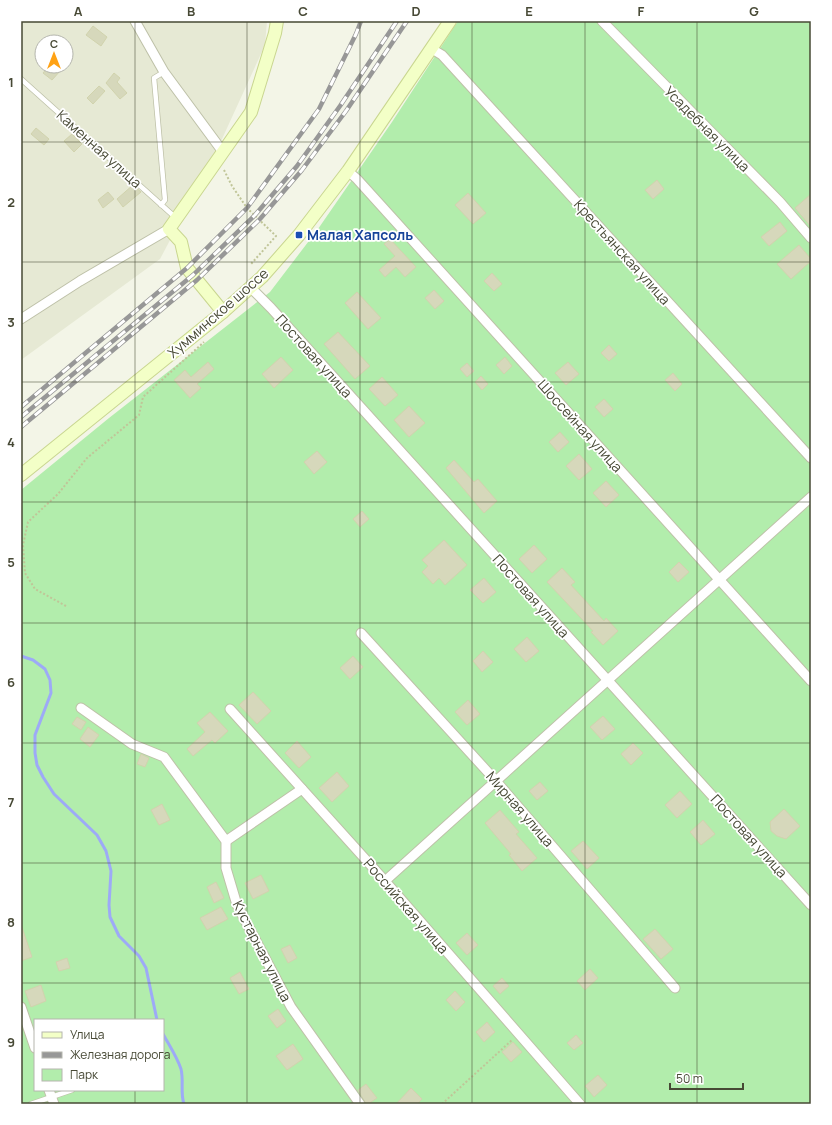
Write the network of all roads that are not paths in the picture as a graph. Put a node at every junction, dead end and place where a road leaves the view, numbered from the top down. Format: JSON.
{"nodes":[{"id":1,"x":135,"y":21,"type":"edge"},
{"id":2,"x":277,"y":21,"type":"edge"},
{"id":3,"x":450,"y":21,"type":"edge"},
{"id":4,"x":602,"y":21,"type":"edge"},
{"id":5,"x":432,"y":49,"type":"junction"},
{"id":6,"x":164,"y":72,"type":"junction"},
{"id":7,"x":21,"y":80,"type":"edge"},
{"id":8,"x":220,"y":155,"type":"junction"},
{"id":9,"x":348,"y":171,"type":"junction"},
{"id":10,"x":161,"y":205,"type":"junction"},
{"id":11,"x":176,"y":218,"type":"junction"},
{"id":12,"x":169,"y":229,"type":"junction"},
{"id":13,"x":811,"y":238,"type":"edge"},
{"id":14,"x":251,"y":288,"type":"junction"},
{"id":15,"x":223,"y":312,"type":"junction"},
{"id":16,"x":21,"y":319,"type":"edge"},
{"id":17,"x":811,"y":458,"type":"edge"},
{"id":18,"x":21,"y":475,"type":"edge"},
{"id":19,"x":811,"y":497,"type":"edge"},
{"id":20,"x":719,"y":580,"type":"junction"},
{"id":21,"x":361,"y":634,"type":"dead end"},
{"id":22,"x":607,"y":680,"type":"junction"},
{"id":23,"x":811,"y":681,"type":"edge"},
{"id":24,"x":81,"y":708,"type":"dead end"},
{"id":25,"x":230,"y":709,"type":"dead end"},
{"id":26,"x":496,"y":781,"type":"junction"},
{"id":27,"x":302,"y":789,"type":"junction"},
{"id":28,"x":226,"y":841,"type":"junction"},
{"id":29,"x":384,"y":881,"type":"junction"},
{"id":30,"x":811,"y":905,"type":"edge"},
{"id":31,"x":675,"y":988,"type":"dead end"},
{"id":32,"x":21,"y":1007,"type":"edge"},
{"id":33,"x":34,"y":1045,"type":"edge"},
{"id":34,"x":69,"y":1091,"type":"edge"},
{"id":35,"x":51,"y":1097,"type":"edge"},
{"id":36,"x":32,"y":1104,"type":"edge"},
{"id":37,"x":360,"y":1104,"type":"edge"},
{"id":38,"x":580,"y":1104,"type":"edge"}],
"edges":[{"from":1,"to":6,"type":"street"},
{"from":2,"to":8,"type":"main road"},
{"from":3,"to":5,"type":"main road","name":"Хумминское шоссе"},
{"from":4,"to":13,"type":"street","name":"Усадебная улица"},
{"from":5,"to":9,"type":"main road","name":"Хумминское шоссе"},
{"from":5,"to":17,"type":"street","name":"Крестьянская улица"},
{"from":6,"to":8,"type":"street"},
{"from":6,"to":10,"type":"lane"},
{"from":7,"to":10,"type":"lane","name":"Каменная улица"},
{"from":8,"to":11,"type":"main road"},
{"from":9,"to":14,"type":"main road","name":"Хумминское шоссе"},
{"from":9,"to":20,"type":"street","name":"Шоссейная улица"},
{"from":10,"to":11,"type":"lane","name":"Каменная улица"},
{"from":11,"to":12,"type":"main road"},
{"from":12,"to":15,"type":"main road"},
{"from":12,"to":16,"type":"street"},
{"from":14,"to":15,"type":"main road","name":"Хумминское шоссе"},
{"from":14,"to":22,"type":"street","name":"Постовая улица"},
{"from":15,"to":18,"type":"main road","name":"Хумминское шоссе"},
{"from":19,"to":20,"type":"street"},
{"from":20,"to":22,"type":"street"},
{"from":20,"to":23,"type":"street","name":"Шоссейная улица"},
{"from":21,"to":26,"type":"street","name":"Мирная улица"},
{"from":22,"to":26,"type":"street"},
{"from":22,"to":30,"type":"street","name":"Постовая улица"},
{"from":24,"to":28,"type":"street"},
{"from":25,"to":27,"type":"street","name":"Российская улица"},
{"from":26,"to":29,"type":"street"},
{"from":26,"to":31,"type":"street","name":"Мирная улица"},
{"from":27,"to":28,"type":"street"},
{"from":27,"to":29,"type":"street","name":"Российская улица"},
{"from":28,"to":37,"type":"street","name":"Кустарная улица"},
{"from":29,"to":38,"type":"street","name":"Российская улица"},
{"from":32,"to":33,"type":"street"},
{"from":34,"to":35,"type":"lane"},
{"from":35,"to":36,"type":"lane"}]}
